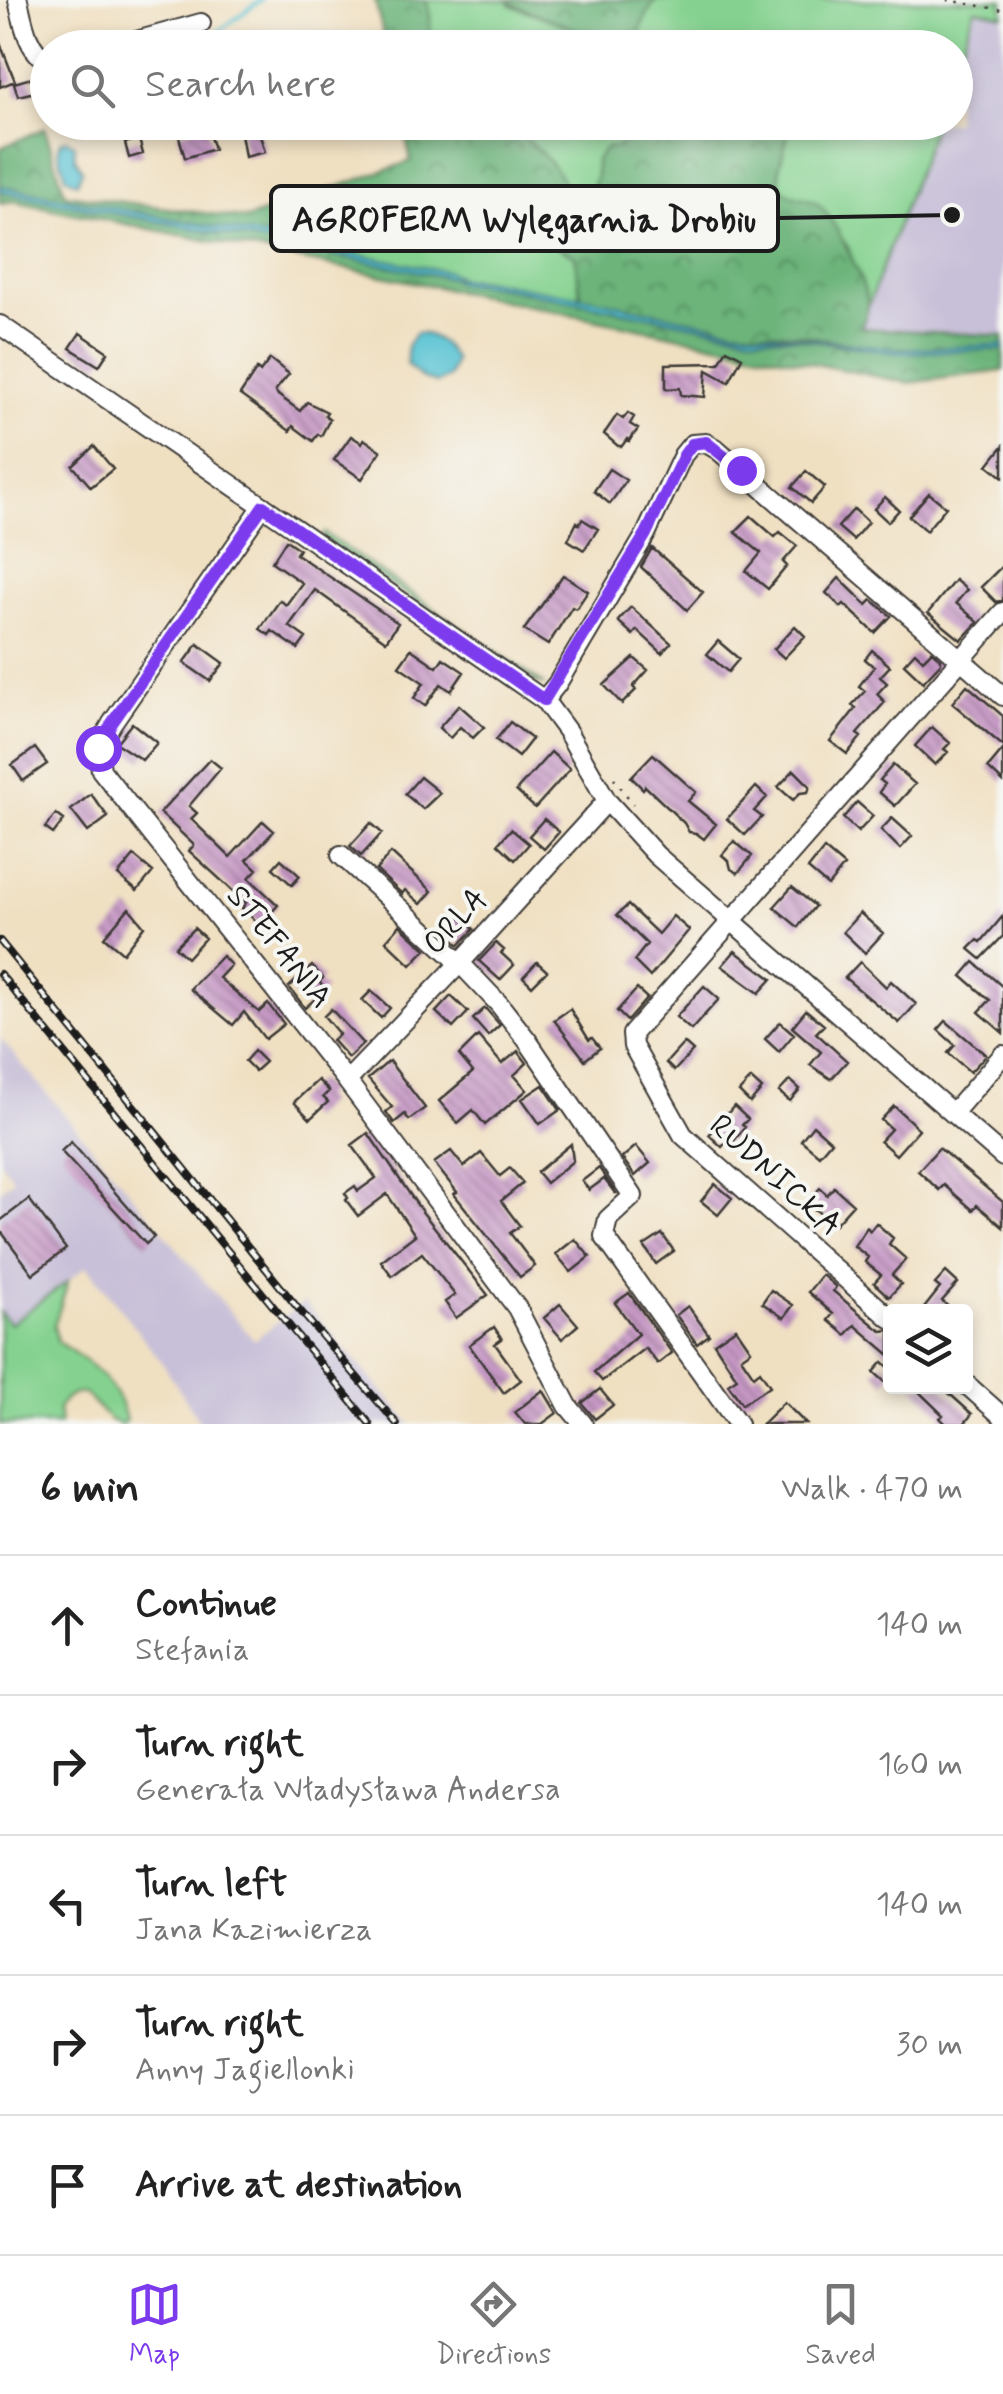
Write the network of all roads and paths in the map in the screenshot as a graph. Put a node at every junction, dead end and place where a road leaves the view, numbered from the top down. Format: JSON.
{"nodes":[{"id":1,"x":18,"y":0,"type":"edge"},
{"id":2,"x":947,"y":0,"type":"edge"},
{"id":3,"x":1003,"y":10,"type":"edge"},
{"id":4,"x":201,"y":23,"type":"dead end"},
{"id":5,"x":176,"y":30,"type":"edge"},
{"id":6,"x":30,"y":39,"type":"edge"},
{"id":7,"x":0,"y":326,"type":"edge"},
{"id":8,"x":263,"y":506,"type":"junction"},
{"id":9,"x":1003,"y":612,"type":"edge"},
{"id":10,"x":961,"y":659,"type":"junction"},
{"id":11,"x":1003,"y":696,"type":"edge"},
{"id":12,"x":544,"y":700,"type":"junction"},
{"id":13,"x":608,"y":771,"type":"dead end"},
{"id":14,"x":606,"y":801,"type":"junction"},
{"id":15,"x":636,"y":808,"type":"dead end"},
{"id":16,"x":342,"y":855,"type":"dead end"},
{"id":17,"x":730,"y":920,"type":"junction"},
{"id":18,"x":460,"y":963,"type":"junction"},
{"id":19,"x":1003,"y":1056,"type":"edge"},
{"id":20,"x":347,"y":1082,"type":"junction"},
{"id":21,"x":953,"y":1113,"type":"junction"},
{"id":22,"x":1003,"y":1157,"type":"edge"},
{"id":23,"x":883,"y":1312,"type":"edge"},
{"id":24,"x":973,"y":1390,"type":"edge"},
{"id":25,"x":1003,"y":1416,"type":"edge"},
{"id":26,"x":583,"y":1424,"type":"edge"},
{"id":27,"x":738,"y":1424,"type":"edge"}],
"edges":[{"from":1,"to":6,"type":"street"},
{"from":2,"to":3,"type":"path"},
{"from":4,"to":5,"type":"street"},
{"from":7,"to":8,"type":"street"},
{"from":8,"to":12,"type":"street"},
{"from":8,"to":20,"type":"street","name":"STEFANIA"},
{"from":9,"to":10,"type":"street","name":"RUDNICKA"},
{"from":10,"to":11,"type":"street"},
{"from":10,"to":12,"type":"street"},
{"from":10,"to":17,"type":"street","name":"RUDNICKA"},
{"from":12,"to":14,"type":"street"},
{"from":13,"to":15,"type":"path"},
{"from":14,"to":17,"type":"street"},
{"from":14,"to":18,"type":"street","name":"ORLA"},
{"from":16,"to":18,"type":"street"},
{"from":17,"to":21,"type":"street"},
{"from":17,"to":23,"type":"street","name":"RUDNICKA"},
{"from":18,"to":20,"type":"street","name":"ORLA"},
{"from":18,"to":27,"type":"street"},
{"from":19,"to":21,"type":"street"},
{"from":20,"to":26,"type":"street","name":"STEFANIA"},
{"from":21,"to":22,"type":"street"},
{"from":24,"to":25,"type":"street"}]}
